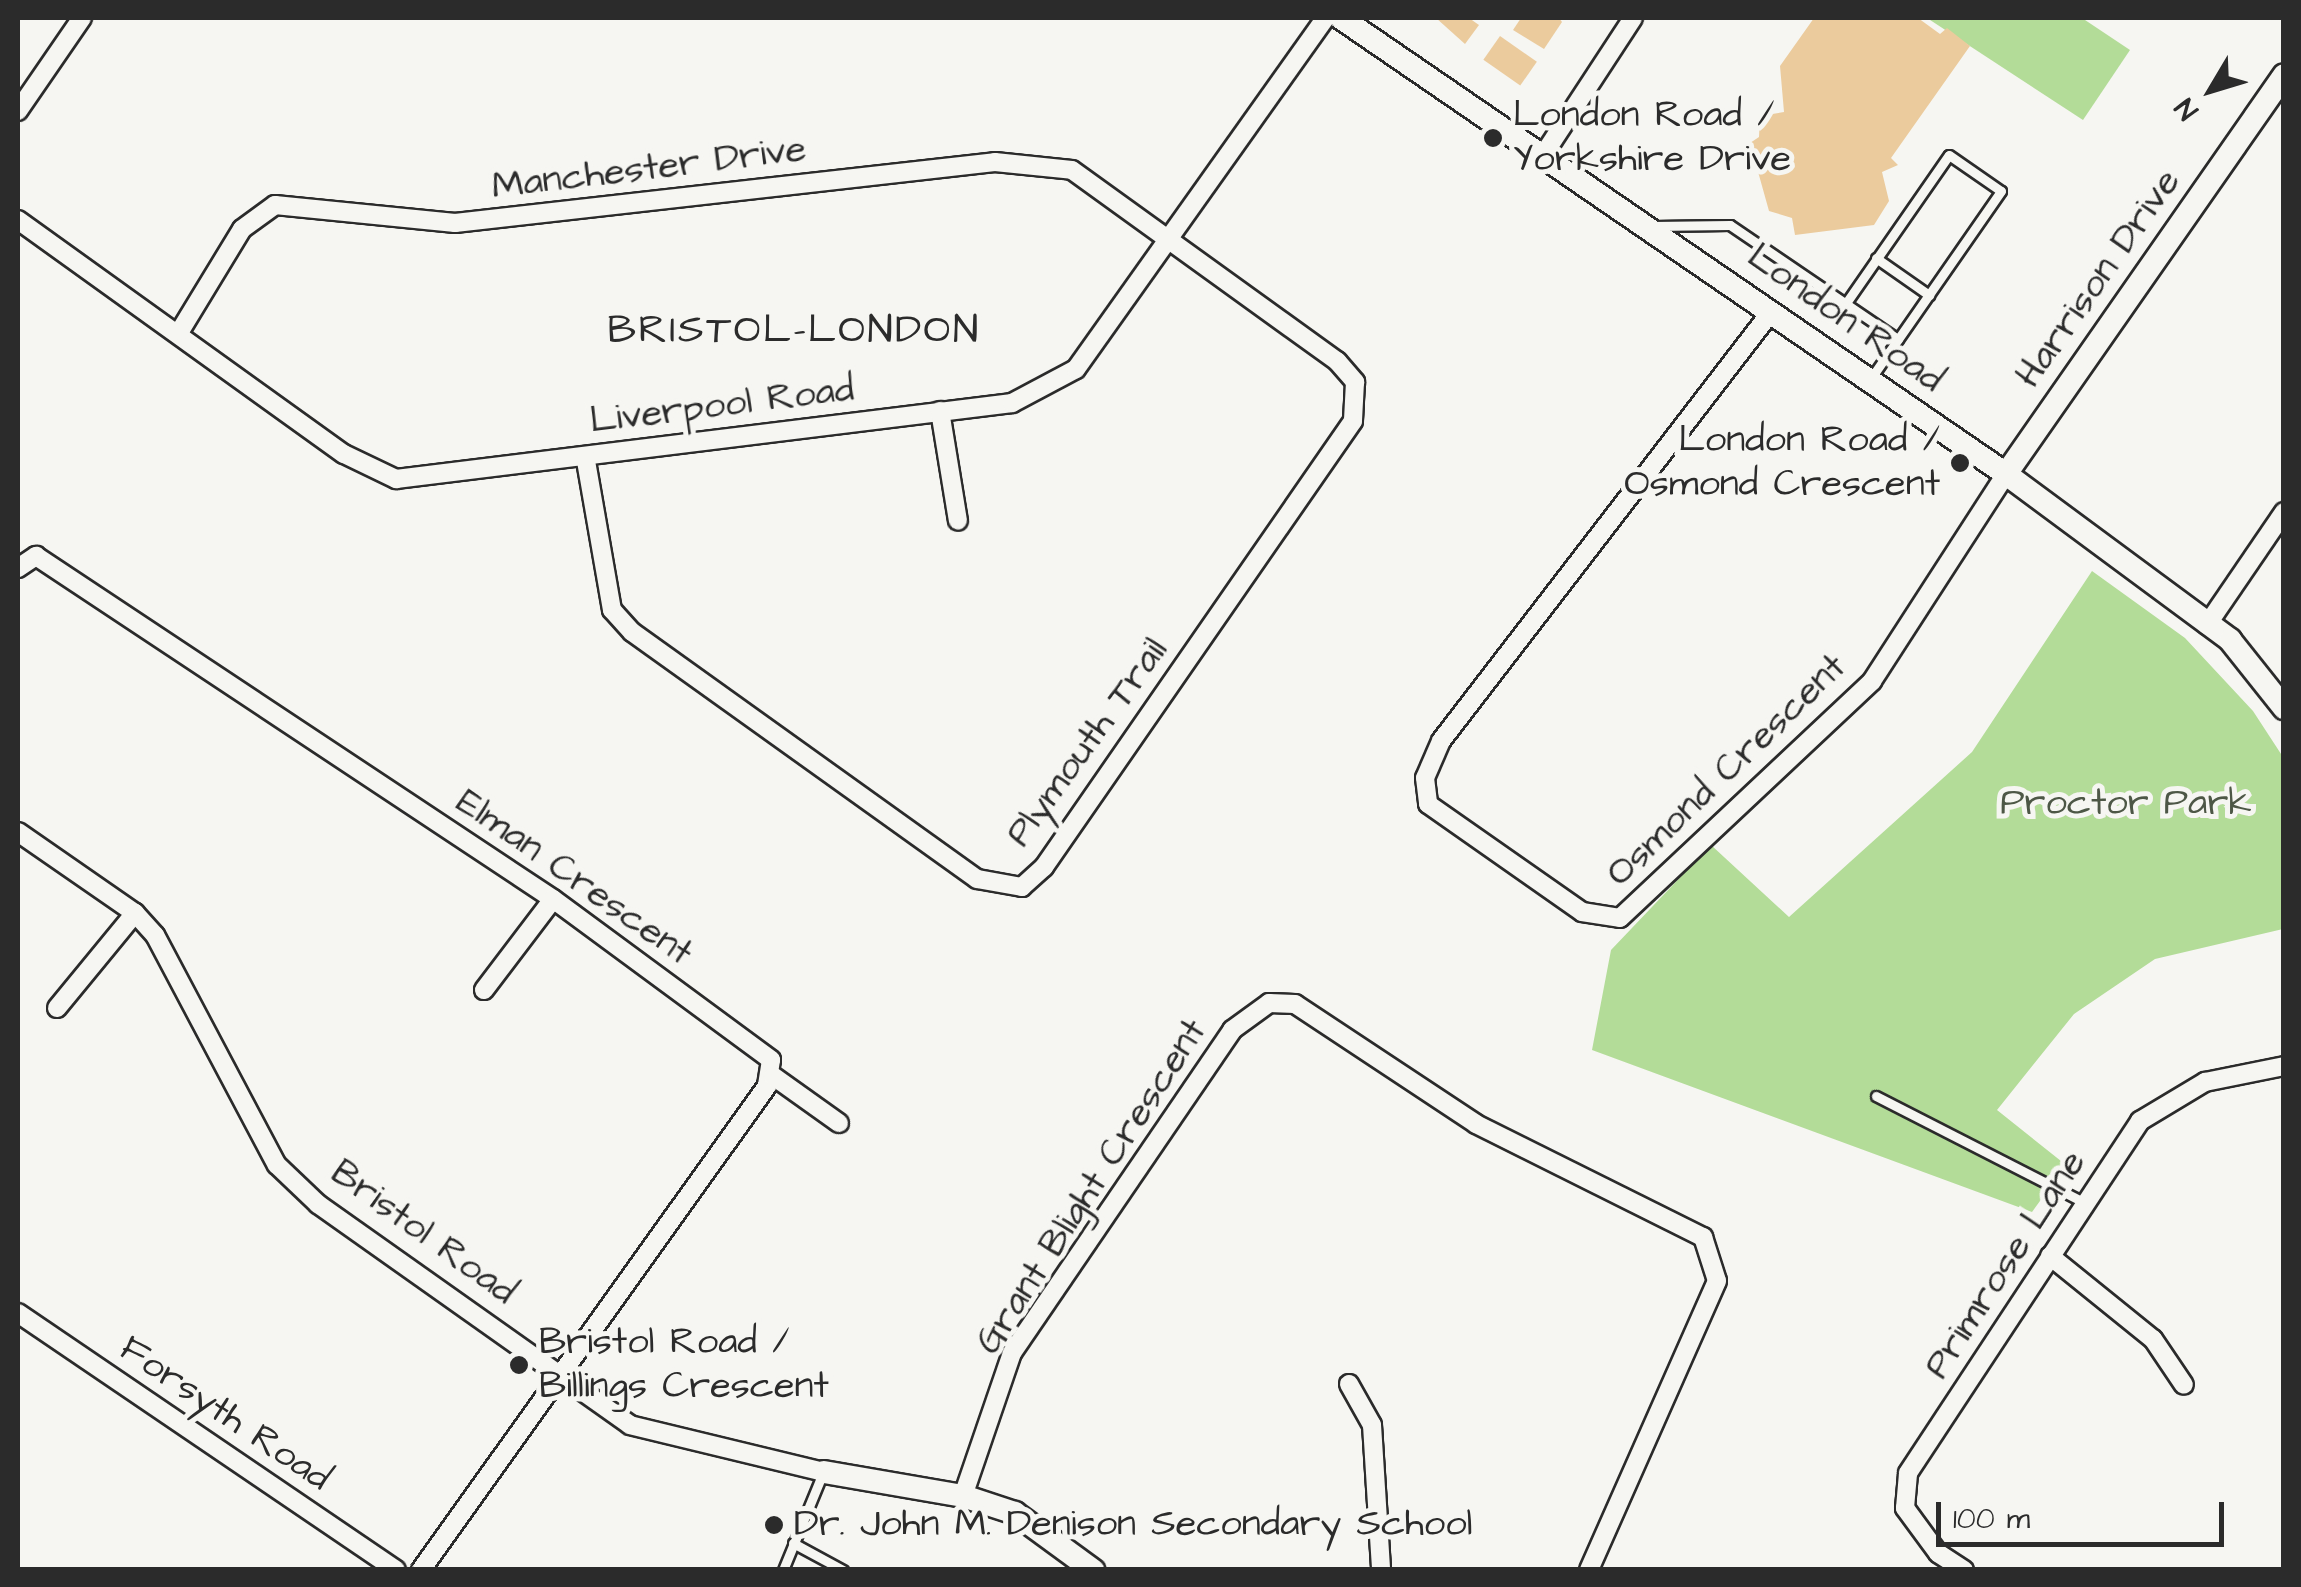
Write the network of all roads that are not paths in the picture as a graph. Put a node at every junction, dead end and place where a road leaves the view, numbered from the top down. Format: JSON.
{"nodes":[{"id":1,"x":82,"y":18,"type":"edge"},
{"id":2,"x":1325,"y":18,"type":"edge"},
{"id":3,"x":1341,"y":18,"type":"edge"},
{"id":4,"x":1633,"y":18,"type":"edge"},
{"id":5,"x":2284,"y":76,"type":"edge"},
{"id":6,"x":18,"y":111,"type":"edge"},
{"id":7,"x":1542,"y":157,"type":"junction"},
{"id":8,"x":18,"y":220,"type":"edge"},
{"id":9,"x":1653,"y":226,"type":"junction"},
{"id":10,"x":1167,"y":241,"type":"junction"},
{"id":11,"x":1876,"y":258,"type":"junction"},
{"id":12,"x":1929,"y":296,"type":"junction"},
{"id":13,"x":1846,"y":303,"type":"junction"},
{"id":14,"x":1771,"y":312,"type":"junction"},
{"id":15,"x":180,"y":331,"type":"junction"},
{"id":16,"x":1898,"y":340,"type":"junction"},
{"id":17,"x":1870,"y":380,"type":"junction"},
{"id":18,"x":940,"y":411,"type":"junction"},
{"id":19,"x":585,"y":456,"type":"junction"},
{"id":20,"x":2006,"y":474,"type":"junction"},
{"id":21,"x":2284,"y":512,"type":"edge"},
{"id":22,"x":958,"y":521,"type":"dead end"},
{"id":23,"x":18,"y":568,"type":"edge"},
{"id":24,"x":2207,"y":624,"type":"junction"},
{"id":25,"x":2284,"y":708,"type":"edge"},
{"id":26,"x":18,"y":832,"type":"edge"},
{"id":27,"x":553,"y":899,"type":"junction"},
{"id":28,"x":135,"y":913,"type":"junction"},
{"id":29,"x":484,"y":990,"type":"dead end"},
{"id":30,"x":57,"y":1008,"type":"dead end"},
{"id":31,"x":2284,"y":1066,"type":"edge"},
{"id":32,"x":773,"y":1076,"type":"junction"},
{"id":33,"x":1876,"y":1096,"type":"dead end"},
{"id":34,"x":839,"y":1123,"type":"dead end"},
{"id":35,"x":2086,"y":1203,"type":"junction"},
{"id":36,"x":2050,"y":1256,"type":"junction"},
{"id":37,"x":18,"y":1313,"type":"edge"},
{"id":38,"x":559,"y":1372,"type":"junction"},
{"id":39,"x":1348,"y":1384,"type":"dead end"},
{"id":40,"x":2184,"y":1385,"type":"dead end"},
{"id":41,"x":824,"y":1472,"type":"junction"},
{"id":42,"x":964,"y":1496,"type":"junction"},
{"id":43,"x":793,"y":1543,"type":"junction"},
{"id":44,"x":396,"y":1570,"type":"edge"},
{"id":45,"x":421,"y":1570,"type":"edge"},
{"id":46,"x":783,"y":1570,"type":"edge"},
{"id":47,"x":842,"y":1570,"type":"edge"},
{"id":48,"x":1093,"y":1570,"type":"edge"},
{"id":49,"x":1381,"y":1570,"type":"edge"},
{"id":50,"x":1589,"y":1570,"type":"edge"},
{"id":51,"x":1964,"y":1570,"type":"edge"}],
"edges":[{"from":1,"to":6,"type":"street"},
{"from":2,"to":10,"type":"street","name":"Liverpool Road"},
{"from":3,"to":7,"type":"street","name":"London Road"},
{"from":4,"to":7,"type":"street"},
{"from":5,"to":20,"type":"street","name":"Harrison Drive"},
{"from":7,"to":9,"type":"street","name":"London Road"},
{"from":8,"to":15,"type":"street","name":"Liverpool Road"},
{"from":9,"to":13,"type":"lane"},
{"from":9,"to":14,"type":"street","name":"London Road"},
{"from":10,"to":15,"type":"street","name":"Manchester Drive"},
{"from":10,"to":18,"type":"street","name":"Liverpool Road"},
{"from":10,"to":19,"type":"street","name":"Plymouth Trail"},
{"from":11,"to":12,"type":"lane"},
{"from":11,"to":12,"type":"lane"},
{"from":11,"to":13,"type":"lane"},
{"from":12,"to":16,"type":"lane"},
{"from":13,"to":16,"type":"lane"},
{"from":14,"to":17,"type":"street","name":"London Road"},
{"from":14,"to":20,"type":"street","name":"Osmond Crescent"},
{"from":15,"to":19,"type":"street","name":"Liverpool Road"},
{"from":16,"to":17,"type":"lane"},
{"from":17,"to":20,"type":"street","name":"London Road"},
{"from":18,"to":19,"type":"street","name":"Liverpool Road"},
{"from":18,"to":22,"type":"street"},
{"from":20,"to":24,"type":"street","name":"London Road"},
{"from":21,"to":24,"type":"street"},
{"from":23,"to":27,"type":"street","name":"Elman Crescent"},
{"from":24,"to":25,"type":"street","name":"London Road"},
{"from":26,"to":28,"type":"street","name":"Bristol Road"},
{"from":27,"to":29,"type":"street"},
{"from":27,"to":32,"type":"street","name":"Elman Crescent"},
{"from":28,"to":30,"type":"street"},
{"from":28,"to":38,"type":"street","name":"Bristol Road"},
{"from":31,"to":35,"type":"street","name":"Primrose Lane"},
{"from":32,"to":34,"type":"street"},
{"from":32,"to":38,"type":"street"},
{"from":33,"to":35,"type":"lane"},
{"from":35,"to":36,"type":"street","name":"Primrose Lane"},
{"from":36,"to":40,"type":"street"},
{"from":36,"to":51,"type":"street","name":"Primrose Lane"},
{"from":37,"to":44,"type":"street","name":"Forsyth Road"},
{"from":38,"to":41,"type":"street","name":"Bristol Road"},
{"from":38,"to":45,"type":"street"},
{"from":39,"to":49,"type":"street"},
{"from":41,"to":42,"type":"street","name":"Bristol Road"},
{"from":41,"to":43,"type":"lane"},
{"from":42,"to":48,"type":"street","name":"Bristol Road"},
{"from":42,"to":50,"type":"street","name":"Grant Blight Crescent"},
{"from":43,"to":46,"type":"lane"},
{"from":43,"to":47,"type":"lane"}]}
